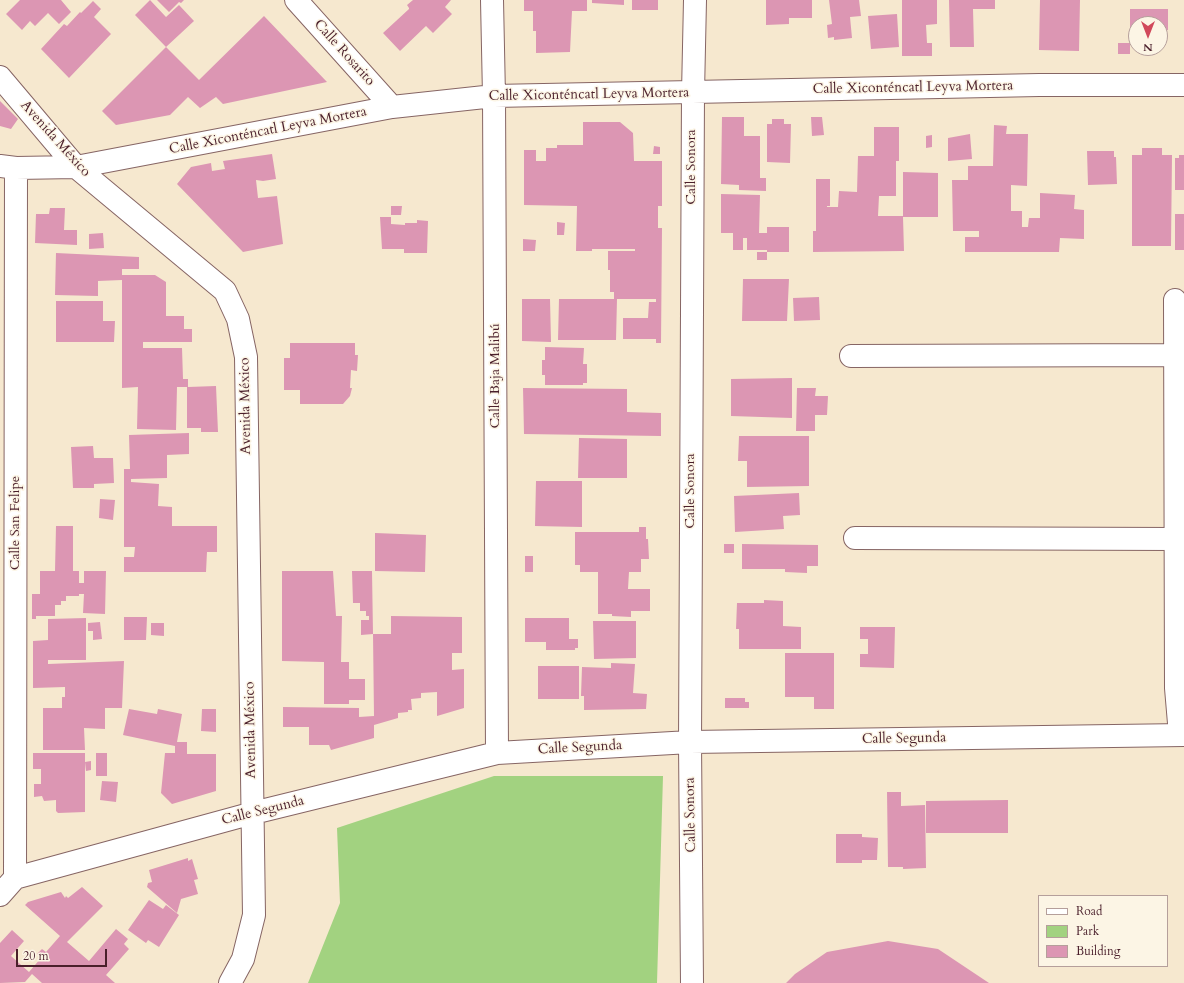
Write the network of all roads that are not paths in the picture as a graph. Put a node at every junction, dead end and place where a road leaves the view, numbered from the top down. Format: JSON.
{"nodes":[{"id":1,"x":296,"y":0,"type":"edge"},
{"id":2,"x":492,"y":0,"type":"edge"},
{"id":3,"x":695,"y":0,"type":"edge"},
{"id":4,"x":0,"y":76,"type":"edge"},
{"id":5,"x":1184,"y":85,"type":"edge"},
{"id":6,"x":693,"y":92,"type":"junction"},
{"id":7,"x":494,"y":96,"type":"junction"},
{"id":8,"x":392,"y":107,"type":"junction"},
{"id":9,"x":8,"y":167,"type":"edge"},
{"id":10,"x":76,"y":167,"type":"junction"},
{"id":11,"x":1175,"y":300,"type":"dead end"},
{"id":12,"x":1175,"y":355,"type":"junction"},
{"id":13,"x":851,"y":356,"type":"dead end"},
{"id":14,"x":855,"y":538,"type":"dead end"},
{"id":15,"x":1176,"y":539,"type":"junction"},
{"id":16,"x":1182,"y":735,"type":"edge"},
{"id":17,"x":690,"y":742,"type":"junction"},
{"id":18,"x":497,"y":753,"type":"junction"},
{"id":19,"x":253,"y":813,"type":"junction"},
{"id":20,"x":15,"y":878,"type":"junction"},
{"id":21,"x":0,"y":895,"type":"edge"},
{"id":22,"x":230,"y":983,"type":"edge"},
{"id":23,"x":692,"y":983,"type":"edge"}],
"edges":[{"from":1,"to":8,"type":"street","name":"Calle Rosarito"},
{"from":2,"to":7,"type":"street","name":"Calle Baja Malibú"},
{"from":3,"to":6,"type":"street","name":"Calle Sonora"},
{"from":4,"to":10,"type":"street","name":"Avenida México"},
{"from":5,"to":6,"type":"street","name":"Calle Xiconténcatl Leyva Mortera"},
{"from":6,"to":7,"type":"street","name":"Calle Xiconténcatl Leyva Mortera"},
{"from":6,"to":17,"type":"street","name":"Calle Sonora"},
{"from":7,"to":8,"type":"street","name":"Calle Xiconténcatl Leyva Mortera"},
{"from":7,"to":18,"type":"street","name":"Calle Baja Malibú"},
{"from":8,"to":10,"type":"street","name":"Calle Xiconténcatl Leyva Mortera"},
{"from":9,"to":10,"type":"street","name":"Calle Xiconténcatl Leyva Mortera"},
{"from":9,"to":20,"type":"street","name":"Calle San Felipe"},
{"from":10,"to":19,"type":"street","name":"Avenida México"},
{"from":11,"to":12,"type":"street"},
{"from":12,"to":13,"type":"street"},
{"from":12,"to":15,"type":"street"},
{"from":14,"to":15,"type":"street"},
{"from":15,"to":16,"type":"street"},
{"from":16,"to":17,"type":"street","name":"Calle Segunda"},
{"from":17,"to":18,"type":"street","name":"Calle Segunda"},
{"from":17,"to":23,"type":"street","name":"Calle Sonora"},
{"from":18,"to":19,"type":"street","name":"Calle Segunda"},
{"from":19,"to":20,"type":"street","name":"Calle Segunda"},
{"from":19,"to":22,"type":"street","name":"Avenida México"},
{"from":20,"to":21,"type":"street"}]}
